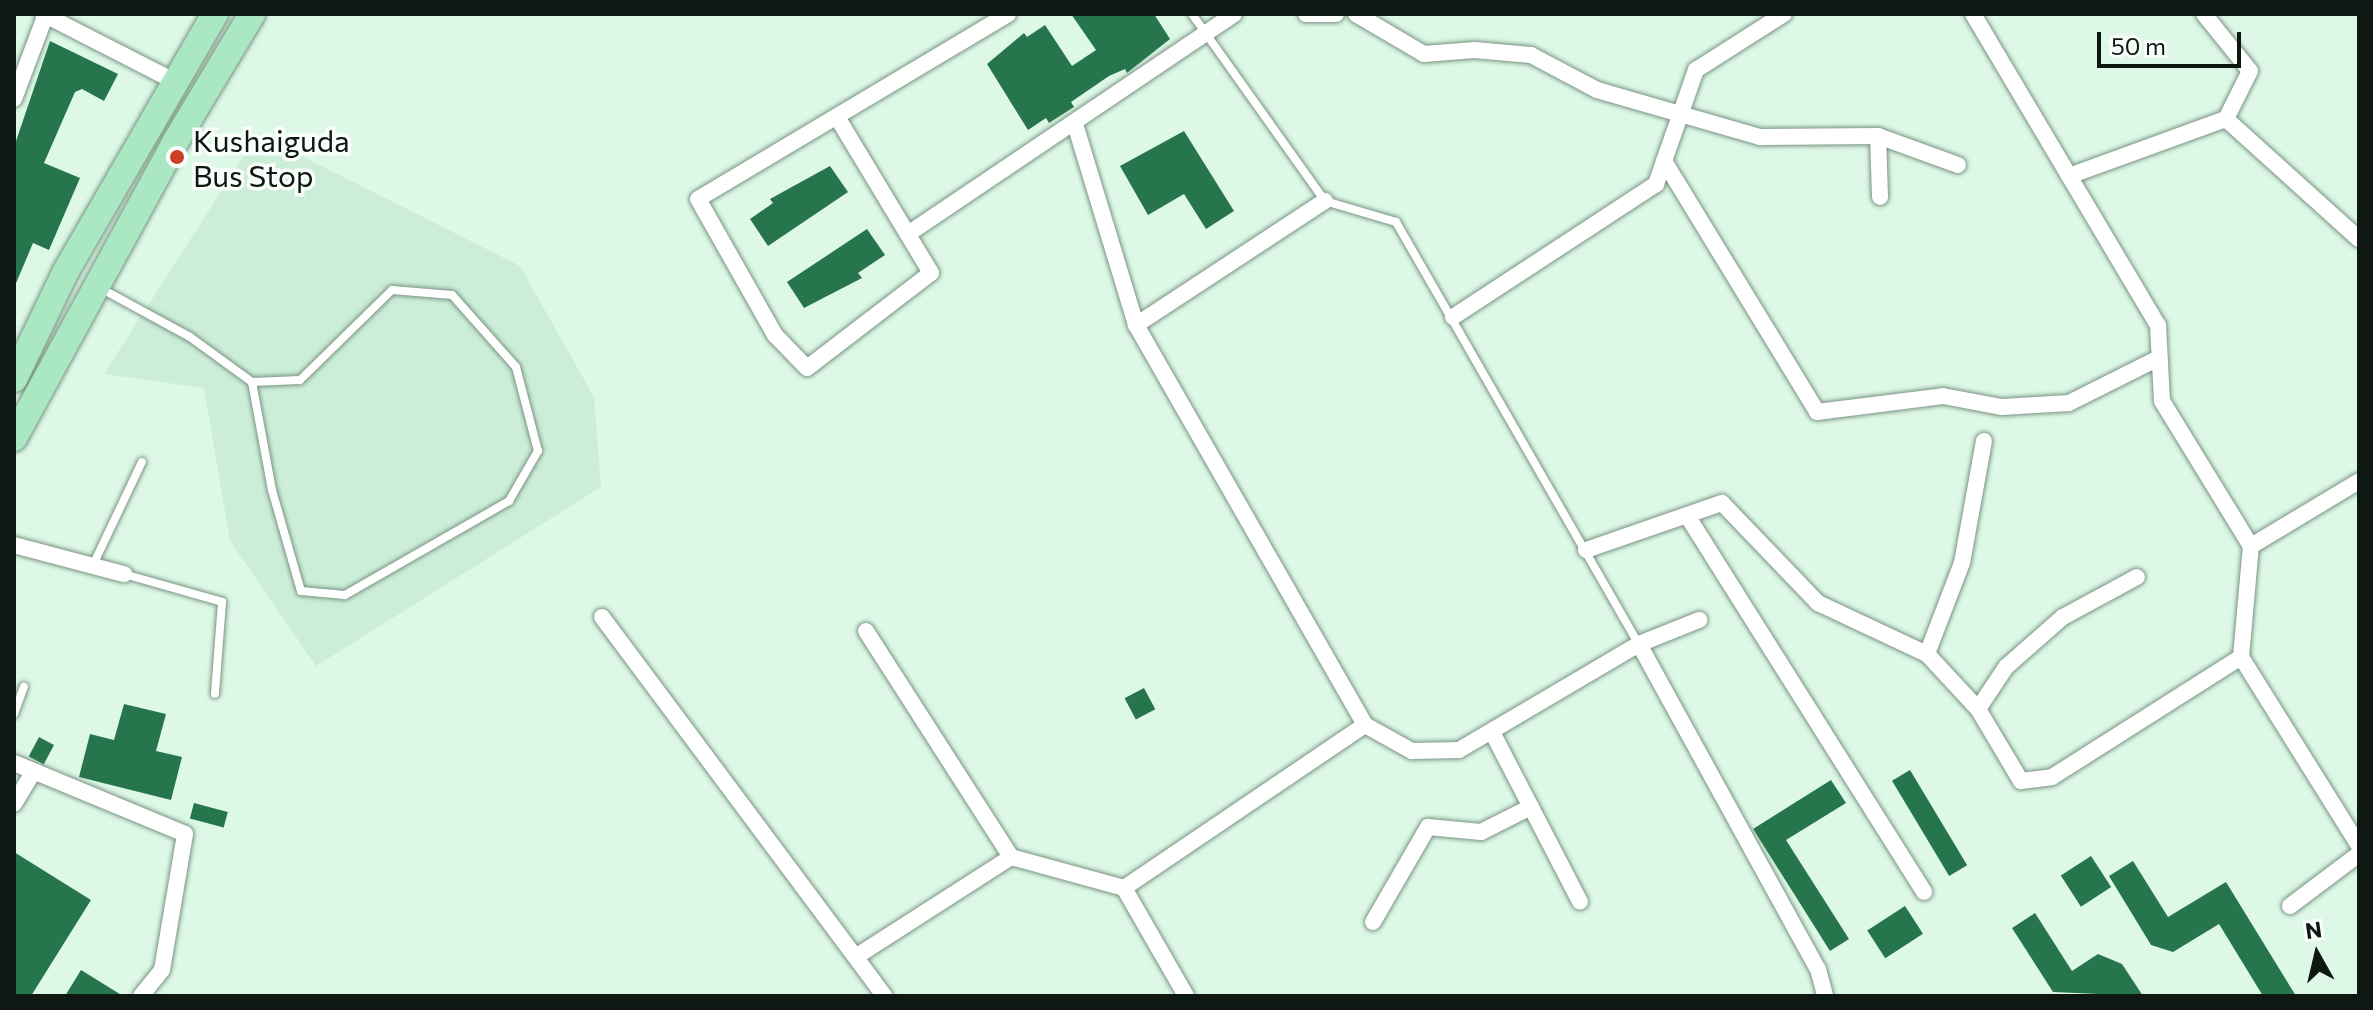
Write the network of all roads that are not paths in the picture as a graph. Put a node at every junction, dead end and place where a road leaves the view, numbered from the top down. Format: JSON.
{"nodes":[{"id":1,"x":45,"y":14,"type":"edge"},
{"id":2,"x":215,"y":14,"type":"edge"},
{"id":3,"x":252,"y":14,"type":"edge"},
{"id":4,"x":1008,"y":14,"type":"edge"},
{"id":5,"x":1192,"y":14,"type":"edge"},
{"id":6,"x":1234,"y":14,"type":"edge"},
{"id":7,"x":1306,"y":14,"type":"edge"},
{"id":8,"x":1336,"y":14,"type":"edge"},
{"id":9,"x":1356,"y":14,"type":"edge"},
{"id":10,"x":1784,"y":14,"type":"edge"},
{"id":11,"x":1973,"y":14,"type":"edge"},
{"id":12,"x":2204,"y":14,"type":"edge"},
{"id":13,"x":1208,"y":36,"type":"junction"},
{"id":14,"x":174,"y":81,"type":"junction"},
{"id":15,"x":14,"y":99,"type":"edge"},
{"id":16,"x":1680,"y":115,"type":"junction"},
{"id":17,"x":837,"y":117,"type":"junction"},
{"id":18,"x":2226,"y":119,"type":"junction"},
{"id":19,"x":1075,"y":124,"type":"junction"},
{"id":20,"x":1878,"y":136,"type":"junction"},
{"id":21,"x":1664,"y":161,"type":"junction"},
{"id":22,"x":1958,"y":165,"type":"dead end"},
{"id":23,"x":2069,"y":176,"type":"junction"},
{"id":24,"x":1880,"y":197,"type":"dead end"},
{"id":25,"x":1325,"y":201,"type":"junction"},
{"id":26,"x":908,"y":234,"type":"junction"},
{"id":27,"x":2359,"y":239,"type":"edge"},
{"id":28,"x":88,"y":282,"type":"junction"},
{"id":29,"x":1453,"y":317,"type":"junction"},
{"id":30,"x":1136,"y":325,"type":"junction"},
{"id":31,"x":23,"y":339,"type":"edge"},
{"id":32,"x":2159,"y":358,"type":"junction"},
{"id":33,"x":14,"y":379,"type":"edge"},
{"id":34,"x":252,"y":382,"type":"junction"},
{"id":35,"x":14,"y":438,"type":"edge"},
{"id":36,"x":1984,"y":441,"type":"dead end"},
{"id":37,"x":142,"y":462,"type":"dead end"},
{"id":38,"x":2359,"y":481,"type":"edge"},
{"id":39,"x":1688,"y":517,"type":"junction"},
{"id":40,"x":14,"y":545,"type":"edge"},
{"id":41,"x":2251,"y":546,"type":"junction"},
{"id":42,"x":1586,"y":550,"type":"junction"},
{"id":43,"x":93,"y":565,"type":"junction"},
{"id":44,"x":124,"y":574,"type":"joint"},
{"id":45,"x":2137,"y":577,"type":"dead end"},
{"id":46,"x":602,"y":617,"type":"dead end"},
{"id":47,"x":1699,"y":620,"type":"dead end"},
{"id":48,"x":866,"y":631,"type":"dead end"},
{"id":49,"x":1639,"y":644,"type":"junction"},
{"id":50,"x":1927,"y":654,"type":"junction"},
{"id":51,"x":2241,"y":657,"type":"junction"},
{"id":52,"x":24,"y":687,"type":"dead end"},
{"id":53,"x":215,"y":694,"type":"dead end"},
{"id":54,"x":1978,"y":709,"type":"junction"},
{"id":55,"x":14,"y":714,"type":"edge"},
{"id":56,"x":1365,"y":725,"type":"junction"},
{"id":57,"x":1492,"y":732,"type":"junction"},
{"id":58,"x":14,"y":763,"type":"edge"},
{"id":59,"x":33,"y":772,"type":"junction"},
{"id":60,"x":14,"y":804,"type":"edge"},
{"id":61,"x":1531,"y":807,"type":"junction"},
{"id":62,"x":2359,"y":846,"type":"edge"},
{"id":63,"x":2359,"y":854,"type":"edge"},
{"id":64,"x":1011,"y":857,"type":"junction"},
{"id":65,"x":1124,"y":888,"type":"junction"},
{"id":66,"x":1924,"y":892,"type":"dead end"},
{"id":67,"x":1580,"y":902,"type":"dead end"},
{"id":68,"x":2290,"y":906,"type":"dead end"},
{"id":69,"x":1373,"y":922,"type":"dead end"},
{"id":70,"x":857,"y":956,"type":"junction"},
{"id":71,"x":141,"y":996,"type":"edge"},
{"id":72,"x":884,"y":996,"type":"edge"},
{"id":73,"x":1186,"y":996,"type":"edge"},
{"id":74,"x":1825,"y":996,"type":"edge"}],
"edges":[{"from":1,"to":14,"type":"street"},
{"from":1,"to":15,"type":"street"},
{"from":2,"to":14,"type":"main road"},
{"from":3,"to":28,"type":"main road"},
{"from":4,"to":17,"type":"street"},
{"from":5,"to":13,"type":"lane"},
{"from":6,"to":13,"type":"street"},
{"from":7,"to":8,"type":"street"},
{"from":9,"to":16,"type":"street"},
{"from":10,"to":16,"type":"street"},
{"from":11,"to":23,"type":"street"},
{"from":12,"to":18,"type":"street"},
{"from":13,"to":19,"type":"street"},
{"from":13,"to":25,"type":"lane"},
{"from":14,"to":28,"type":"main road"},
{"from":16,"to":20,"type":"street"},
{"from":16,"to":21,"type":"street"},
{"from":17,"to":26,"type":"street"},
{"from":17,"to":26,"type":"street"},
{"from":18,"to":23,"type":"street"},
{"from":18,"to":27,"type":"street"},
{"from":19,"to":26,"type":"street"},
{"from":19,"to":30,"type":"street"},
{"from":20,"to":22,"type":"street"},
{"from":20,"to":24,"type":"street"},
{"from":21,"to":29,"type":"street"},
{"from":21,"to":32,"type":"street"},
{"from":23,"to":32,"type":"street"},
{"from":25,"to":29,"type":"lane"},
{"from":25,"to":30,"type":"street"},
{"from":28,"to":31,"type":"main road"},
{"from":28,"to":34,"type":"lane"},
{"from":28,"to":35,"type":"main road"},
{"from":29,"to":42,"type":"lane"},
{"from":30,"to":56,"type":"street"},
{"from":31,"to":33,"type":"main road"},
{"from":32,"to":41,"type":"street"},
{"from":34,"to":34,"type":"lane"},
{"from":36,"to":50,"type":"street"},
{"from":37,"to":43,"type":"lane"},
{"from":38,"to":41,"type":"street"},
{"from":39,"to":42,"type":"street"},
{"from":39,"to":50,"type":"street"},
{"from":39,"to":66,"type":"street"},
{"from":40,"to":43,"type":"street"},
{"from":41,"to":51,"type":"street"},
{"from":42,"to":49,"type":"lane"},
{"from":43,"to":44,"type":"street"},
{"from":44,"to":53,"type":"lane"},
{"from":45,"to":54,"type":"street"},
{"from":46,"to":70,"type":"street"},
{"from":47,"to":49,"type":"street"},
{"from":48,"to":64,"type":"street"},
{"from":49,"to":57,"type":"street"},
{"from":49,"to":74,"type":"street"},
{"from":50,"to":54,"type":"street"},
{"from":51,"to":54,"type":"street"},
{"from":51,"to":62,"type":"street"},
{"from":52,"to":55,"type":"lane"},
{"from":56,"to":57,"type":"street"},
{"from":56,"to":65,"type":"street"},
{"from":57,"to":61,"type":"street"},
{"from":58,"to":59,"type":"street"},
{"from":59,"to":60,"type":"street"},
{"from":59,"to":71,"type":"street"},
{"from":61,"to":67,"type":"street"},
{"from":61,"to":69,"type":"street"},
{"from":63,"to":68,"type":"street"},
{"from":64,"to":65,"type":"street"},
{"from":64,"to":70,"type":"street"},
{"from":65,"to":73,"type":"street"},
{"from":70,"to":72,"type":"street"}]}
